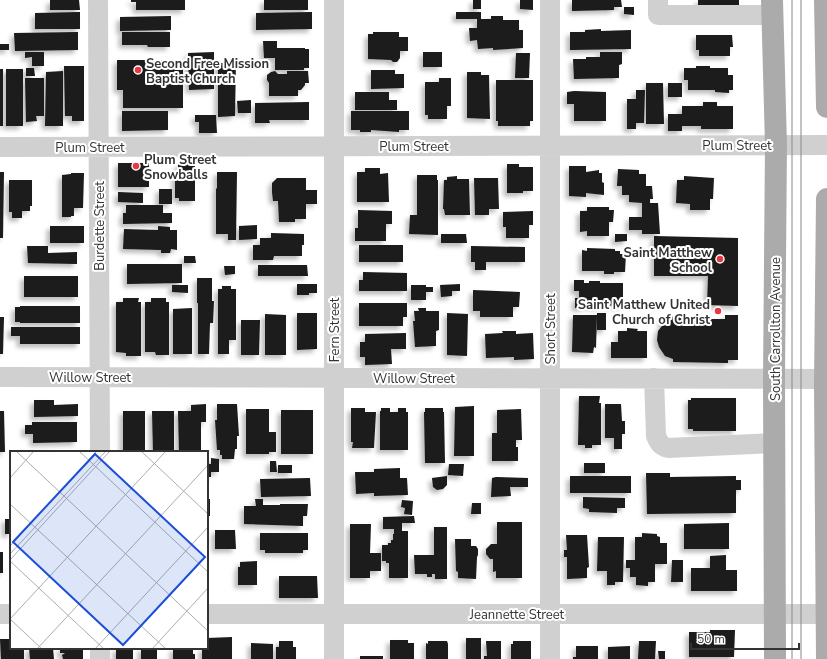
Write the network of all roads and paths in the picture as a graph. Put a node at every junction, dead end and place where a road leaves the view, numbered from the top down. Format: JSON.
{"nodes":[{"id":1,"x":98,"y":0,"type":"edge"},
{"id":2,"x":334,"y":0,"type":"edge"},
{"id":3,"x":550,"y":0,"type":"edge"},
{"id":4,"x":658,"y":0,"type":"edge"},
{"id":5,"x":826,"y":0,"type":"edge"},
{"id":6,"x":772,"y":8,"type":"edge"},
{"id":7,"x":827,"y":107,"type":"edge"},
{"id":8,"x":776,"y":145,"type":"junction"},
{"id":9,"x":827,"y":145,"type":"edge"},
{"id":10,"x":334,"y":146,"type":"junction"},
{"id":11,"x":550,"y":146,"type":"junction"},
{"id":12,"x":0,"y":147,"type":"edge"},
{"id":13,"x":99,"y":147,"type":"junction"},
{"id":14,"x":827,"y":200,"type":"edge"},
{"id":15,"x":827,"y":282,"type":"edge"},
{"id":16,"x":0,"y":377,"type":"edge"},
{"id":17,"x":100,"y":377,"type":"junction"},
{"id":18,"x":334,"y":378,"type":"junction"},
{"id":19,"x":550,"y":378,"type":"junction"},
{"id":20,"x":654,"y":378,"type":"junction"},
{"id":21,"x":774,"y":378,"type":"junction"},
{"id":22,"x":826,"y":379,"type":"edge"},
{"id":23,"x":826,"y":416,"type":"edge"},
{"id":24,"x":774,"y":443,"type":"junction"},
{"id":25,"x":100,"y":451,"type":"edge"},
{"id":26,"x":826,"y":457,"type":"edge"},
{"id":27,"x":826,"y":509,"type":"edge"},
{"id":28,"x":208,"y":614,"type":"edge"},
{"id":29,"x":334,"y":614,"type":"junction"},
{"id":30,"x":550,"y":614,"type":"junction"},
{"id":31,"x":775,"y":614,"type":"junction"},
{"id":32,"x":827,"y":614,"type":"edge"},
{"id":33,"x":334,"y":659,"type":"edge"},
{"id":34,"x":550,"y":659,"type":"edge"},
{"id":35,"x":775,"y":659,"type":"edge"},
{"id":36,"x":827,"y":659,"type":"edge"}],
"edges":[{"from":1,"to":13,"type":"street","name":"Burdette Street"},
{"from":2,"to":10,"type":"street","name":"Fern Street"},
{"from":3,"to":11,"type":"street","name":"Short Street"},
{"from":4,"to":6,"type":"street"},
{"from":5,"to":7,"type":"main road"},
{"from":6,"to":8,"type":"main road","name":"South Carrollton Avenue"},
{"from":8,"to":9,"type":"street","name":"Plum Street"},
{"from":8,"to":11,"type":"street","name":"Plum Street"},
{"from":8,"to":21,"type":"main road","name":"South Carrollton Avenue"},
{"from":10,"to":11,"type":"street","name":"Plum Street"},
{"from":10,"to":13,"type":"street","name":"Plum Street"},
{"from":10,"to":18,"type":"street","name":"Fern Street"},
{"from":11,"to":19,"type":"street","name":"Short Street"},
{"from":12,"to":13,"type":"street","name":"Plum Street"},
{"from":13,"to":17,"type":"street","name":"Burdette Street"},
{"from":14,"to":15,"type":"main road"},
{"from":15,"to":22,"type":"main road"},
{"from":16,"to":17,"type":"street","name":"Willow Street"},
{"from":17,"to":18,"type":"street","name":"Willow Street"},
{"from":17,"to":25,"type":"street","name":"Burdette Street"},
{"from":18,"to":19,"type":"street","name":"Willow Street"},
{"from":18,"to":29,"type":"street","name":"Fern Street"},
{"from":19,"to":20,"type":"street","name":"Willow Street"},
{"from":19,"to":30,"type":"street","name":"Short Street"},
{"from":20,"to":21,"type":"street","name":"Willow Street"},
{"from":20,"to":24,"type":"street"},
{"from":21,"to":22,"type":"street","name":"Willow Street"},
{"from":21,"to":24,"type":"main road","name":"South Carrollton Avenue"},
{"from":22,"to":23,"type":"main road"},
{"from":23,"to":26,"type":"main road"},
{"from":24,"to":31,"type":"main road","name":"South Carrollton Avenue"},
{"from":26,"to":27,"type":"main road"},
{"from":27,"to":32,"type":"main road"},
{"from":28,"to":29,"type":"street","name":"Jeannette Street"},
{"from":29,"to":30,"type":"street","name":"Jeannette Street"},
{"from":29,"to":33,"type":"street","name":"Fern Street"},
{"from":30,"to":31,"type":"street","name":"Jeannette Street"},
{"from":30,"to":34,"type":"street","name":"Short Street"},
{"from":31,"to":32,"type":"street","name":"Jeannette Street"},
{"from":31,"to":35,"type":"main road","name":"South Carrollton Avenue"},
{"from":32,"to":36,"type":"main road"}]}
